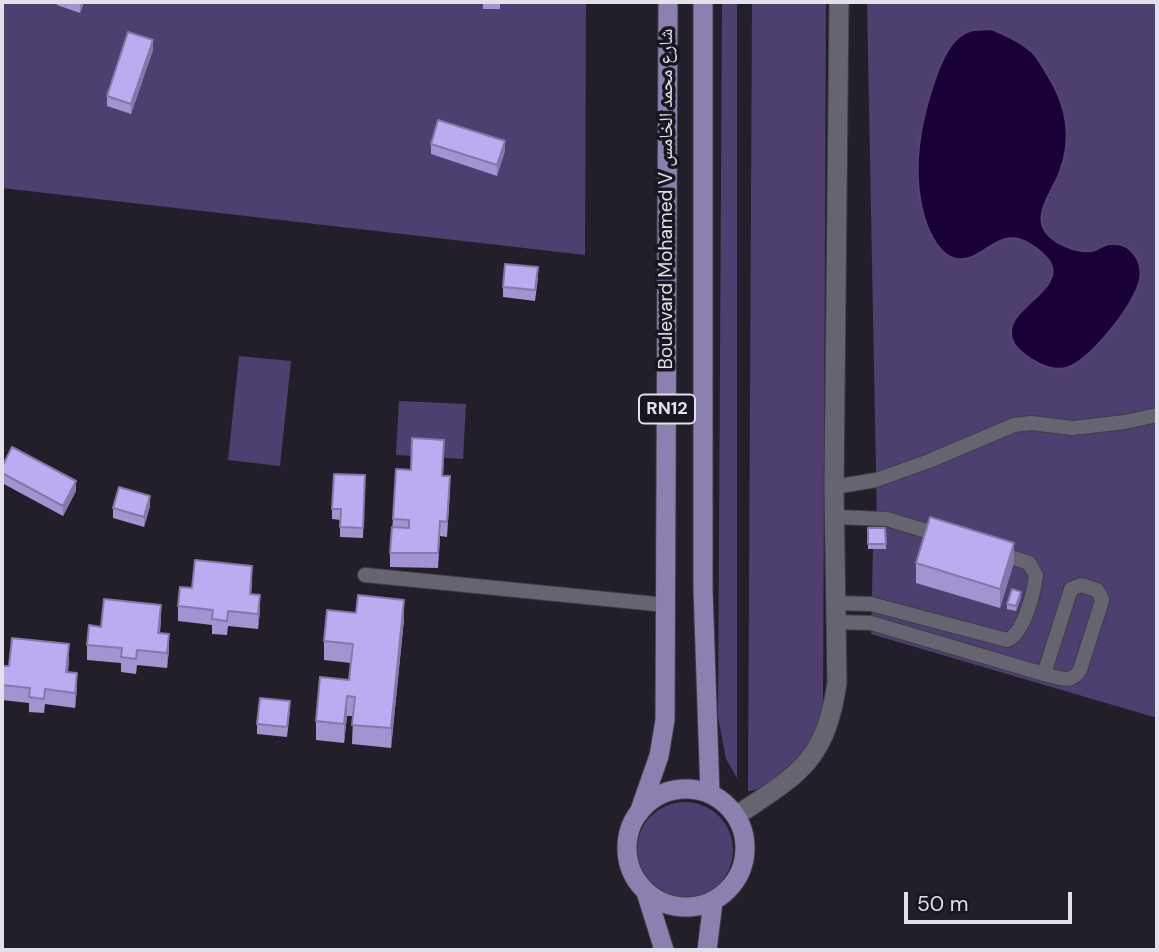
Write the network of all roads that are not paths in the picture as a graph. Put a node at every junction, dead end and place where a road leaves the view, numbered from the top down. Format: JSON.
{"nodes":[{"id":1,"x":668,"y":2,"type":"edge"},
{"id":2,"x":703,"y":2,"type":"edge"},
{"id":3,"x":839,"y":2,"type":"edge"},
{"id":4,"x":1157,"y":415,"type":"edge"},
{"id":5,"x":834,"y":487,"type":"junction"},
{"id":6,"x":835,"y":517,"type":"junction"},
{"id":7,"x":962,"y":541,"type":"edge"},
{"id":8,"x":986,"y":549,"type":"edge"},
{"id":9,"x":365,"y":575,"type":"dead end"},
{"id":10,"x":666,"y":606,"type":"junction"},
{"id":11,"x":836,"y":613,"type":"junction"},
{"id":12,"x":1044,"y":674,"type":"junction"},
{"id":13,"x":710,"y":794,"type":"junction"},
{"id":14,"x":639,"y":813,"type":"junction"},
{"id":15,"x":736,"y":816,"type":"junction"},
{"id":16,"x":646,"y":892,"type":"junction"},
{"id":17,"x":713,"y":902,"type":"junction"},
{"id":18,"x":664,"y":950,"type":"edge"},
{"id":19,"x":707,"y":950,"type":"edge"}],
"edges":[{"from":1,"to":10,"type":"main road","name":"Boulevard Mohamed V شارع محمد الخامس","number":"RN12"},
{"from":2,"to":13,"type":"main road","name":"Boulevard Mohamed V شارع محمد الخامس","number":"RN12"},
{"from":3,"to":5,"type":"street"},
{"from":4,"to":5,"type":"lane"},
{"from":5,"to":6,"type":"street"},
{"from":6,"to":7,"type":"lane"},
{"from":6,"to":11,"type":"street"},
{"from":8,"to":11,"type":"lane"},
{"from":9,"to":10,"type":"lane"},
{"from":10,"to":14,"type":"main road","name":"Boulevard Mohamed V شارع محمد الخامس","number":"RN12"},
{"from":11,"to":12,"type":"lane"},
{"from":11,"to":15,"type":"street"},
{"from":12,"to":12,"type":"lane"},
{"from":13,"to":14,"type":"main road"},
{"from":13,"to":15,"type":"main road"},
{"from":14,"to":16,"type":"main road","number":"RN12"},
{"from":15,"to":17,"type":"main road"},
{"from":16,"to":17,"type":"main road"},
{"from":16,"to":18,"type":"main road","number":"RN12"},
{"from":17,"to":19,"type":"main road"}]}
